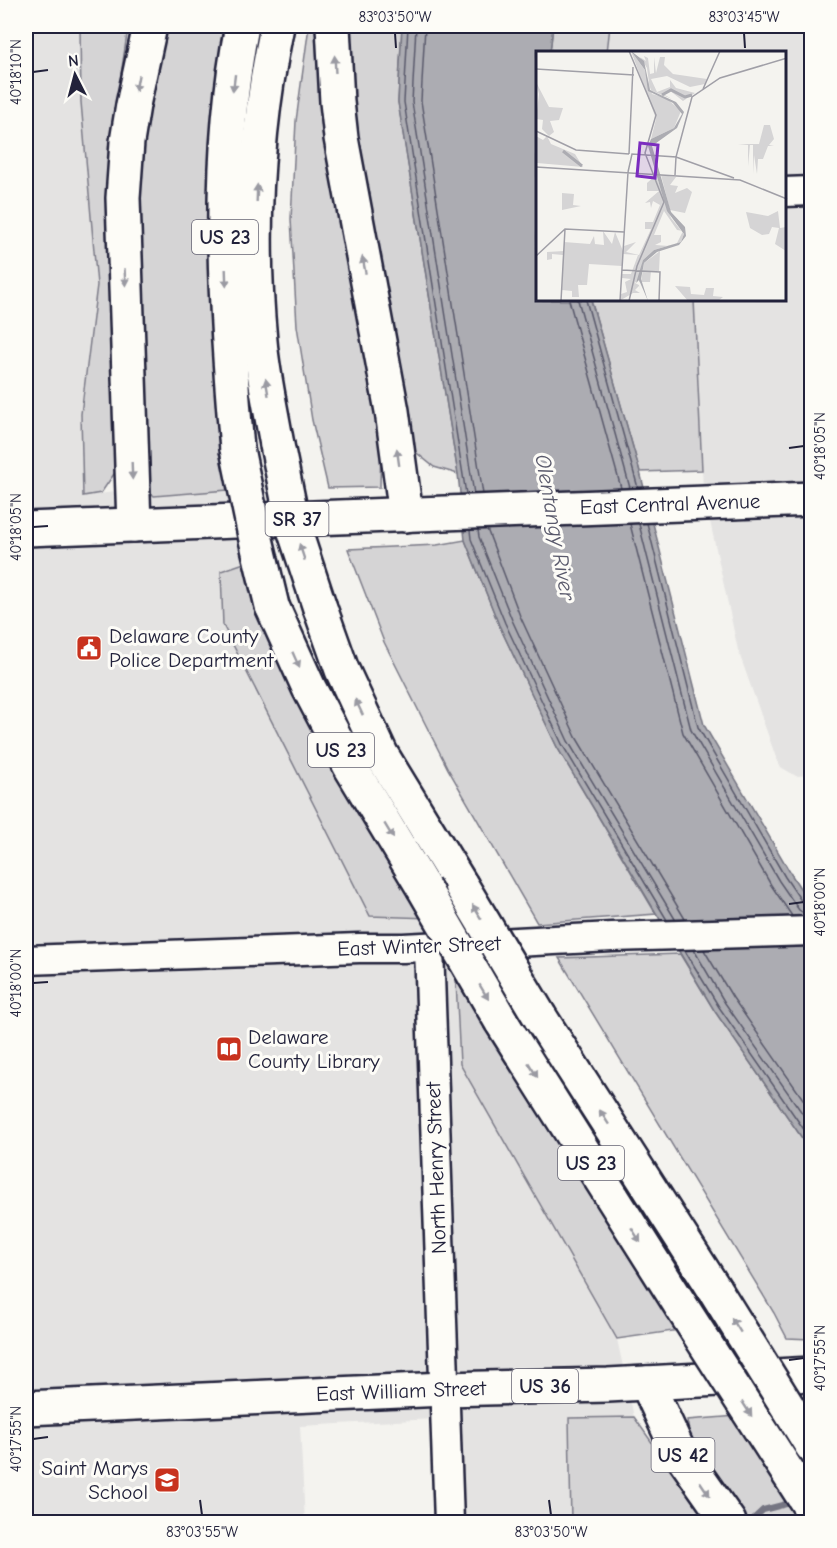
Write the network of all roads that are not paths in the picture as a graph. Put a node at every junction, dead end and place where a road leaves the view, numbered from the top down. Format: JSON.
{"nodes":[{"id":1,"x":150,"y":26,"type":"edge"},
{"id":2,"x":242,"y":26,"type":"edge"},
{"id":3,"x":277,"y":26,"type":"edge"},
{"id":4,"x":333,"y":26,"type":"edge"},
{"id":5,"x":812,"y":191,"type":"edge"},
{"id":6,"x":786,"y":192,"type":"edge"},
{"id":7,"x":812,"y":499,"type":"edge"},
{"id":8,"x":406,"y":515,"type":"junction"},
{"id":9,"x":134,"y":525,"type":"junction"},
{"id":10,"x":26,"y":529,"type":"edge"},
{"id":11,"x":812,"y":930,"type":"edge"},
{"id":12,"x":429,"y":946,"type":"junction"},
{"id":13,"x":26,"y":960,"type":"edge"},
{"id":14,"x":812,"y":1374,"type":"edge"},
{"id":15,"x":646,"y":1383,"type":"junction"},
{"id":16,"x":444,"y":1389,"type":"junction"},
{"id":17,"x":26,"y":1408,"type":"edge"},
{"id":18,"x":812,"y":1446,"type":"edge"},
{"id":19,"x":812,"y":1510,"type":"edge"},
{"id":20,"x":449,"y":1522,"type":"edge"},
{"id":21,"x":729,"y":1522,"type":"edge"}],
"edges":[{"from":1,"to":9,"type":"highway","one_way":true},
{"from":2,"to":19,"type":"highway","number":"US 23","one_way":true,"bridge":true},
{"from":18,"to":3,"type":"highway","number":"US 23","one_way":true,"bridge":true},
{"from":8,"to":4,"type":"highway","one_way":true},
{"from":5,"to":6,"type":"street"},
{"from":7,"to":8,"type":"highway","name":"East Central Avenue","number":"SR 37"},
{"from":8,"to":9,"type":"highway","name":"East Central Avenue","number":"SR 37"},
{"from":9,"to":10,"type":"highway","name":"East Central Avenue","number":"SR 37"},
{"from":11,"to":12,"type":"street","name":"East Winter Street"},
{"from":12,"to":13,"type":"street","name":"East Winter Street"},
{"from":12,"to":16,"type":"street","name":"North Henry Street"},
{"from":14,"to":15,"type":"highway","name":"East William Street","number":"US 36"},
{"from":15,"to":16,"type":"highway","name":"East William Street","number":"US 36"},
{"from":15,"to":21,"type":"highway","number":"US 42","one_way":true},
{"from":16,"to":17,"type":"highway","name":"East William Street","number":"US 36"},
{"from":16,"to":20,"type":"street","name":"North Henry Street"}]}
